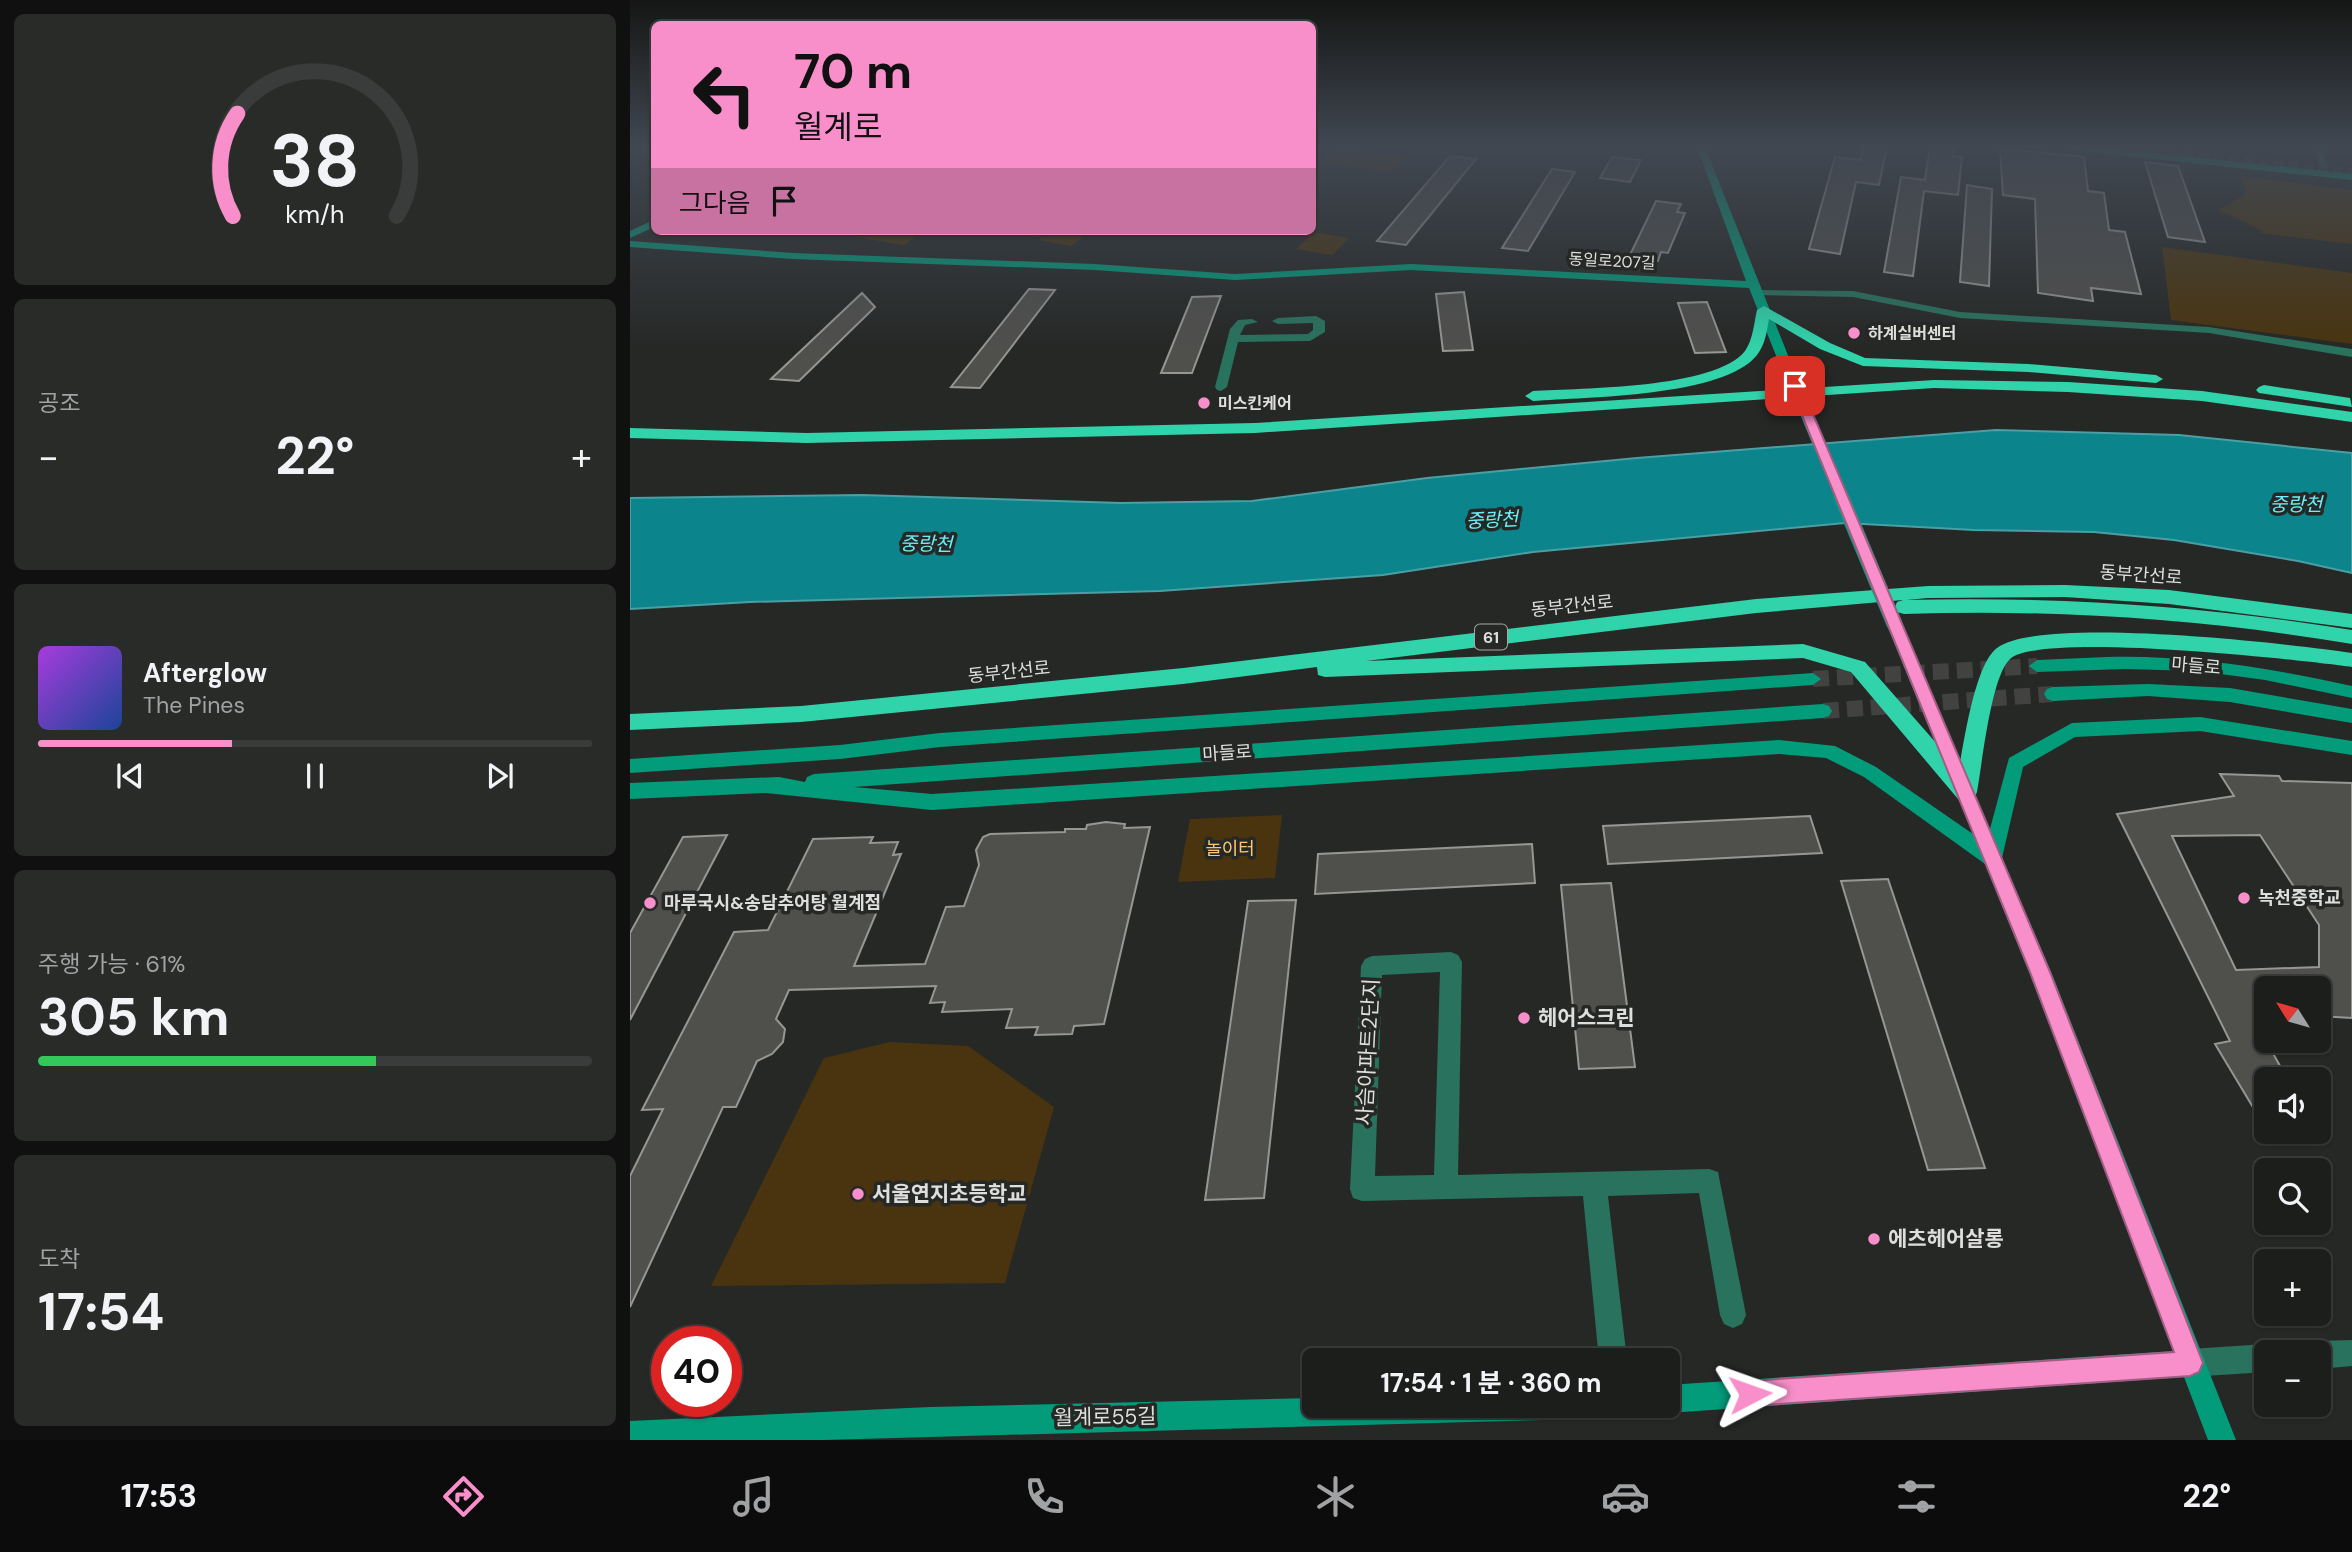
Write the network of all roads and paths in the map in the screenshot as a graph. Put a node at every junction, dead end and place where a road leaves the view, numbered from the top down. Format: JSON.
{"nodes":[{"id":1,"x":1727,"y":214,"type":"edge"},
{"id":2,"x":651,"y":224,"type":"edge"},
{"id":3,"x":630,"y":235,"type":"edge"},
{"id":4,"x":630,"y":244,"type":"edge"},
{"id":5,"x":1755,"y":289,"type":"junction"},
{"id":6,"x":1764,"y":310,"type":"junction"},
{"id":7,"x":1278,"y":321,"type":"dead end"},
{"id":8,"x":1252,"y":322,"type":"dead end"},
{"id":9,"x":1235,"y":339,"type":"junction"},
{"id":10,"x":2352,"y":352,"type":"edge"},
{"id":11,"x":1221,"y":387,"type":"dead end"},
{"id":12,"x":2352,"y":403,"type":"edge"},
{"id":13,"x":2352,"y":417,"type":"edge"},
{"id":14,"x":1255,"y":428,"type":"junction"},
{"id":15,"x":630,"y":433,"type":"edge"},
{"id":16,"x":2352,"y":621,"type":"edge"},
{"id":17,"x":1484,"y":637,"type":"junction"},
{"id":18,"x":2352,"y":637,"type":"edge"},
{"id":19,"x":2352,"y":660,"type":"edge"},
{"id":20,"x":2037,"y":666,"type":"tunnel mouth"},
{"id":21,"x":1183,"y":676,"type":"junction"},
{"id":22,"x":1813,"y":678,"type":"tunnel mouth"},
{"id":23,"x":2352,"y":692,"type":"edge"},
{"id":24,"x":2053,"y":694,"type":"tunnel mouth"},
{"id":25,"x":1823,"y":711,"type":"tunnel mouth"},
{"id":26,"x":2352,"y":716,"type":"edge"},
{"id":27,"x":630,"y":722,"type":"edge"},
{"id":28,"x":2352,"y":748,"type":"edge"},
{"id":29,"x":630,"y":766,"type":"edge"},
{"id":30,"x":767,"y":786,"type":"junction"},
{"id":31,"x":630,"y":791,"type":"edge"},
{"id":32,"x":1966,"y":792,"type":"junction"},
{"id":33,"x":1992,"y":858,"type":"junction"},
{"id":34,"x":1594,"y":1182,"type":"junction"},
{"id":35,"x":1446,"y":1186,"type":"junction"},
{"id":36,"x":1733,"y":1315,"type":"dead end"},
{"id":37,"x":1613,"y":1348,"type":"edge"},
{"id":38,"x":2352,"y":1353,"type":"edge"},
{"id":39,"x":2331,"y":1354,"type":"edge"},
{"id":40,"x":2254,"y":1359,"type":"edge"},
{"id":41,"x":2190,"y":1363,"type":"junction"},
{"id":42,"x":1680,"y":1398,"type":"edge"},
{"id":43,"x":1302,"y":1412,"type":"edge"},
{"id":44,"x":630,"y":1435,"type":"edge"},
{"id":45,"x":2222,"y":1440,"type":"edge"}],
"edges":[{"from":1,"to":5,"type":"main road"},
{"from":2,"to":3,"type":"main road"},
{"from":4,"to":5,"type":"main road","name":"동일로207길"},
{"from":5,"to":6,"type":"main road"},
{"from":5,"to":10,"type":"street"},
{"from":6,"to":12,"type":"highway"},
{"from":6,"to":14,"type":"highway"},
{"from":6,"to":32,"type":"main road","bridge":true},
{"from":7,"to":9,"type":"street"},
{"from":8,"to":9,"type":"street"},
{"from":9,"to":11,"type":"street"},
{"from":13,"to":14,"type":"highway"},
{"from":14,"to":15,"type":"highway"},
{"from":16,"to":17,"type":"highway","name":"동부간선로","number":"61"},
{"from":17,"to":18,"type":"highway"},
{"from":17,"to":21,"type":"highway","name":"동부간선로","number":"61"},
{"from":19,"to":32,"type":"highway"},
{"from":20,"to":23,"type":"main road","name":"마들로"},
{"from":21,"to":27,"type":"highway","name":"동부간선로","number":"61"},
{"from":21,"to":32,"type":"highway"},
{"from":22,"to":29,"type":"main road","name":"마들로"},
{"from":24,"to":26,"type":"main road","name":"마들로"},
{"from":25,"to":30,"type":"main road","name":"마들로"},
{"from":28,"to":33,"type":"main road"},
{"from":30,"to":31,"type":"main road","name":"마들로"},
{"from":30,"to":33,"type":"main road"},
{"from":32,"to":33,"type":"main road"},
{"from":33,"to":41,"type":"main road"},
{"from":34,"to":35,"type":"street","name":"사슴아파트2단지"},
{"from":34,"to":36,"type":"street","name":"사슴아파트2단지"},
{"from":34,"to":37,"type":"street"},
{"from":35,"to":35,"type":"street","name":"사슴아파트2단지"},
{"from":38,"to":39,"type":"street"},
{"from":40,"to":41,"type":"street"},
{"from":41,"to":42,"type":"main road"},
{"from":41,"to":45,"type":"main road"},
{"from":43,"to":44,"type":"main road","name":"월계로55길"}]}
